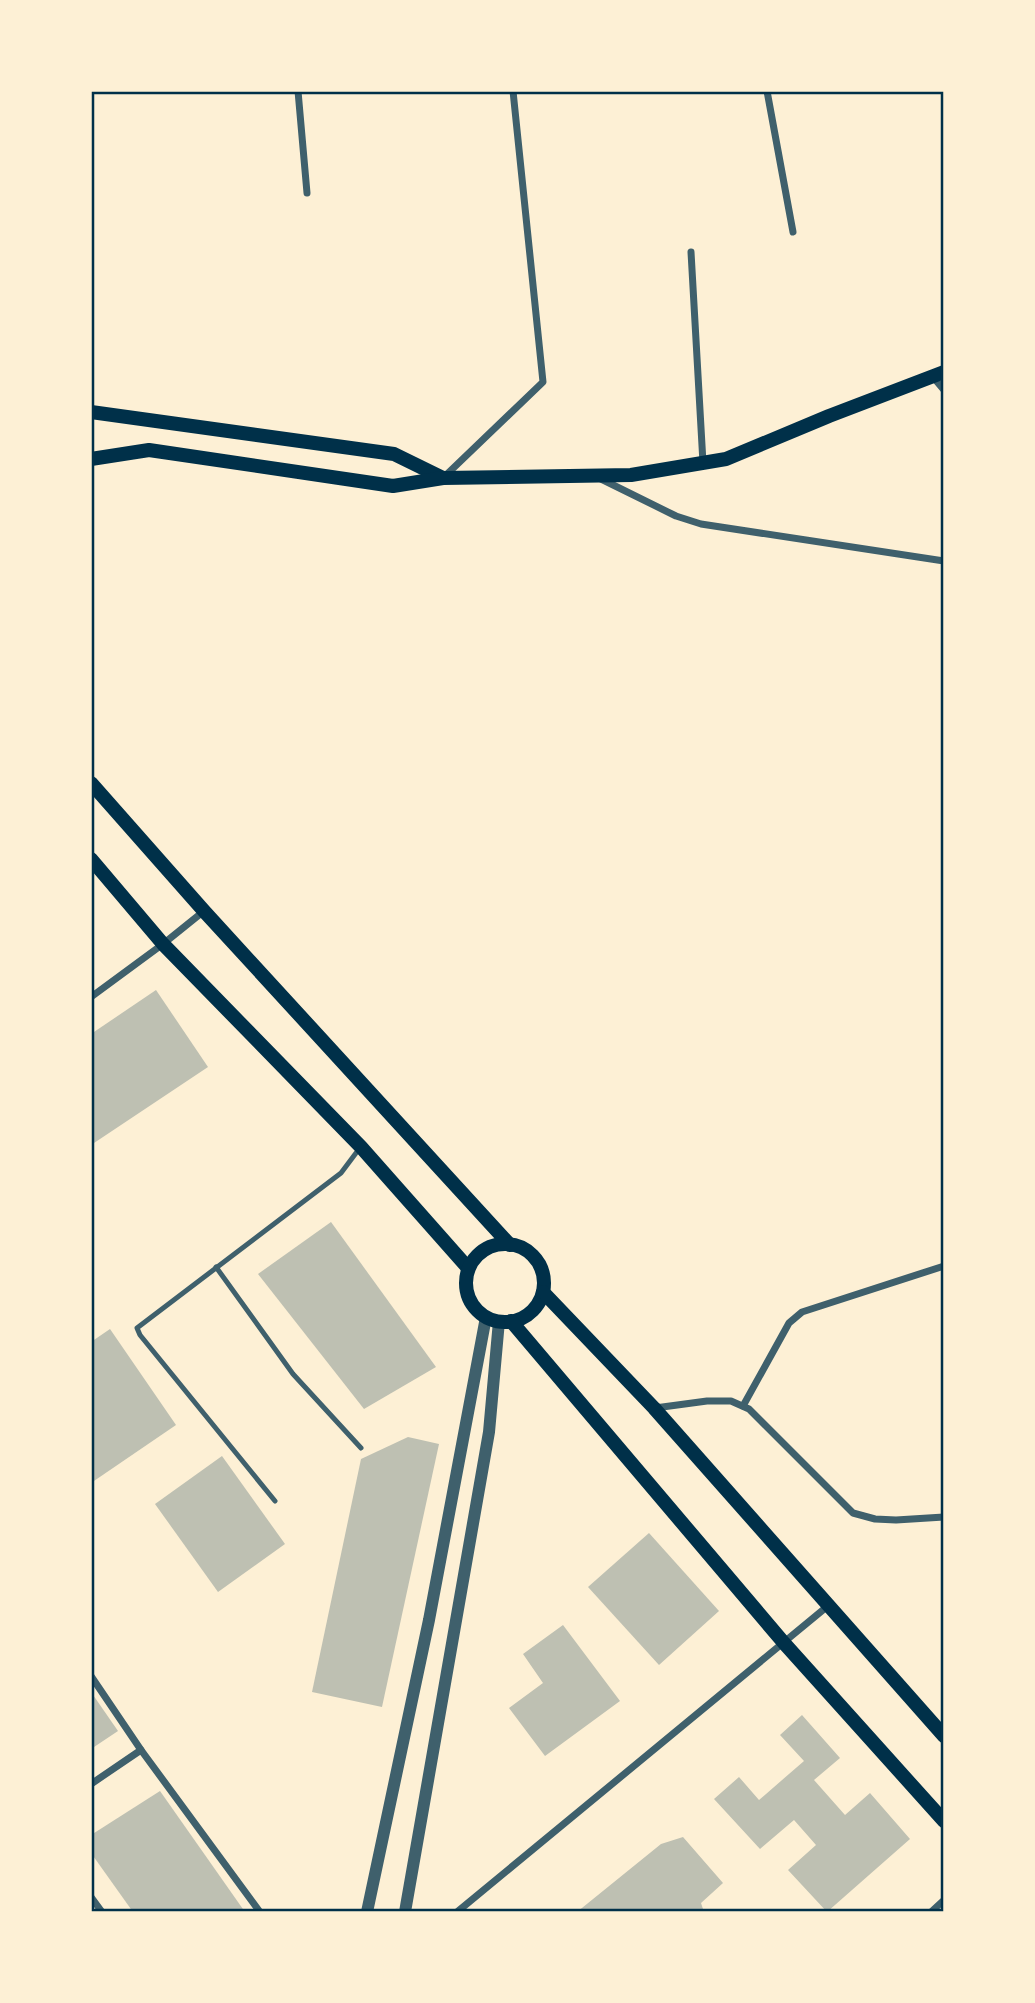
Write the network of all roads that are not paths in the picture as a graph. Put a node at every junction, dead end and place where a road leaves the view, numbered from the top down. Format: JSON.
{"nodes":[{"id":1,"x":298,"y":91,"type":"edge"},
{"id":2,"x":513,"y":91,"type":"edge"},
{"id":3,"x":767,"y":91,"type":"edge"},
{"id":4,"x":307,"y":193,"type":"dead end"},
{"id":5,"x":793,"y":232,"type":"dead end"},
{"id":6,"x":691,"y":252,"type":"dead end"},
{"id":7,"x":939,"y":374,"type":"edge"},
{"id":8,"x":944,"y":390,"type":"edge"},
{"id":9,"x":91,"y":412,"type":"edge"},
{"id":10,"x":91,"y":459,"type":"edge"},
{"id":11,"x":703,"y":463,"type":"junction"},
{"id":12,"x":597,"y":477,"type":"junction"},
{"id":13,"x":443,"y":478,"type":"junction"},
{"id":14,"x":944,"y":561,"type":"edge"},
{"id":15,"x":91,"y":783,"type":"edge"},
{"id":16,"x":91,"y":859,"type":"edge"},
{"id":17,"x":204,"y":911,"type":"junction"},
{"id":18,"x":163,"y":944,"type":"junction"},
{"id":19,"x":91,"y":997,"type":"edge"},
{"id":20,"x":361,"y":1147,"type":"junction"},
{"id":21,"x":510,"y":1245,"type":"junction"},
{"id":22,"x":216,"y":1266,"type":"junction"},
{"id":23,"x":944,"y":1266,"type":"edge"},
{"id":24,"x":468,"y":1268,"type":"junction"},
{"id":25,"x":542,"y":1292,"type":"junction"},
{"id":26,"x":499,"y":1320,"type":"junction"},
{"id":27,"x":743,"y":1406,"type":"junction"},
{"id":28,"x":654,"y":1408,"type":"junction"},
{"id":29,"x":360,"y":1448,"type":"dead end"},
{"id":30,"x":275,"y":1501,"type":"dead end"},
{"id":31,"x":944,"y":1517,"type":"edge"},
{"id":32,"x":829,"y":1605,"type":"junction"},
{"id":33,"x":785,"y":1643,"type":"junction"},
{"id":34,"x":91,"y":1676,"type":"edge"},
{"id":35,"x":944,"y":1736,"type":"edge"},
{"id":36,"x":141,"y":1749,"type":"junction"},
{"id":37,"x":91,"y":1783,"type":"edge"},
{"id":38,"x":944,"y":1821,"type":"edge"},
{"id":39,"x":91,"y":1896,"type":"edge"},
{"id":40,"x":944,"y":1900,"type":"edge"},
{"id":41,"x":102,"y":1912,"type":"edge"},
{"id":42,"x":260,"y":1912,"type":"edge"},
{"id":43,"x":367,"y":1912,"type":"edge"},
{"id":44,"x":405,"y":1912,"type":"edge"},
{"id":45,"x":457,"y":1912,"type":"edge"},
{"id":46,"x":931,"y":1912,"type":"edge"}],
"edges":[{"from":1,"to":4,"type":"street"},
{"from":2,"to":13,"type":"street"},
{"from":3,"to":5,"type":"street"},
{"from":6,"to":11,"type":"street"},
{"from":7,"to":8,"type":"street"},
{"from":7,"to":11,"type":"main road"},
{"from":9,"to":13,"type":"main road"},
{"from":10,"to":13,"type":"main road"},
{"from":11,"to":12,"type":"main road"},
{"from":12,"to":13,"type":"main road"},
{"from":12,"to":14,"type":"street"},
{"from":15,"to":17,"type":"main road"},
{"from":16,"to":18,"type":"main road"},
{"from":17,"to":18,"type":"street"},
{"from":17,"to":21,"type":"main road"},
{"from":18,"to":19,"type":"street"},
{"from":18,"to":20,"type":"main road"},
{"from":20,"to":22,"type":"lane"},
{"from":20,"to":24,"type":"main road"},
{"from":21,"to":24,"type":"main road"},
{"from":21,"to":25,"type":"main road"},
{"from":22,"to":29,"type":"lane"},
{"from":22,"to":30,"type":"lane"},
{"from":23,"to":27,"type":"street"},
{"from":24,"to":26,"type":"main road"},
{"from":25,"to":26,"type":"main road"},
{"from":25,"to":28,"type":"main road"},
{"from":26,"to":33,"type":"main road"},
{"from":26,"to":43,"type":"street"},
{"from":26,"to":44,"type":"street"},
{"from":27,"to":28,"type":"street"},
{"from":27,"to":31,"type":"street"},
{"from":28,"to":32,"type":"main road"},
{"from":32,"to":33,"type":"street"},
{"from":32,"to":35,"type":"main road"},
{"from":33,"to":38,"type":"main road"},
{"from":33,"to":45,"type":"street"},
{"from":34,"to":36,"type":"street"},
{"from":36,"to":37,"type":"street"},
{"from":36,"to":42,"type":"street"},
{"from":39,"to":41,"type":"street"},
{"from":40,"to":46,"type":"street"}]}
